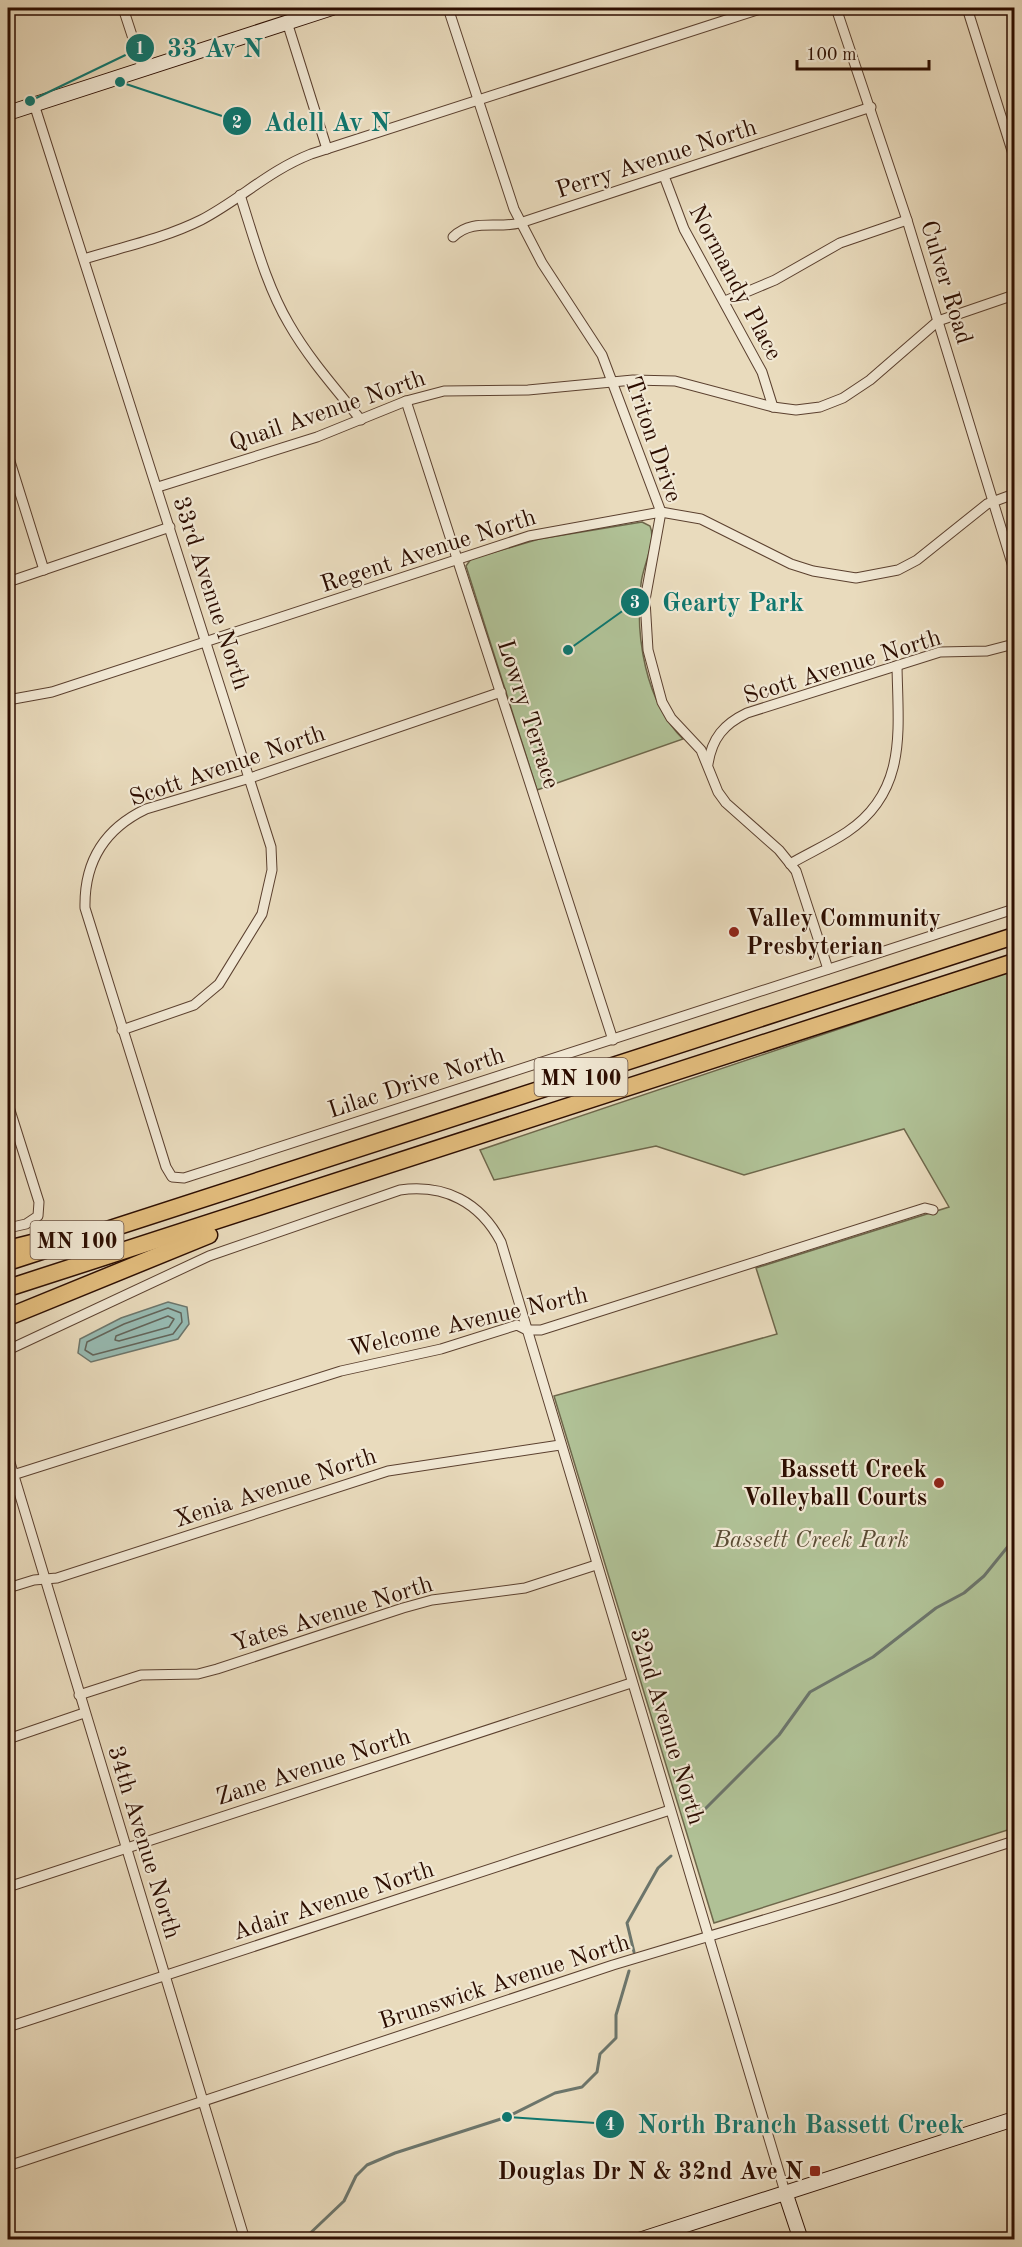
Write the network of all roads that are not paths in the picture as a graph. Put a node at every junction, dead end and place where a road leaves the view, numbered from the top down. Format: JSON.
{"nodes":[{"id":1,"x":123,"y":8,"type":"edge"},
{"id":2,"x":332,"y":8,"type":"edge"},
{"id":3,"x":448,"y":8,"type":"edge"},
{"id":4,"x":763,"y":8,"type":"edge"},
{"id":5,"x":836,"y":8,"type":"edge"},
{"id":6,"x":967,"y":8,"type":"edge"},
{"id":7,"x":287,"y":22,"type":"junction"},
{"id":8,"x":143,"y":69,"type":"junction"},
{"id":9,"x":476,"y":100,"type":"junction"},
{"id":10,"x":34,"y":104,"type":"junction"},
{"id":11,"x":871,"y":107,"type":"junction"},
{"id":12,"x":8,"y":113,"type":"edge"},
{"id":13,"x":327,"y":149,"type":"junction"},
{"id":14,"x":1014,"y":158,"type":"edge"},
{"id":15,"x":664,"y":176,"type":"junction"},
{"id":16,"x":240,"y":195,"type":"junction"},
{"id":17,"x":907,"y":220,"type":"junction"},
{"id":18,"x":520,"y":223,"type":"junction"},
{"id":19,"x":453,"y":237,"type":"dead end"},
{"id":20,"x":84,"y":259,"type":"junction"},
{"id":21,"x":1014,"y":295,"type":"edge"},
{"id":22,"x":724,"y":301,"type":"junction"},
{"id":23,"x":938,"y":321,"type":"junction"},
{"id":24,"x":614,"y":382,"type":"junction"},
{"id":25,"x":406,"y":401,"type":"junction"},
{"id":26,"x":772,"y":407,"type":"junction"},
{"id":27,"x":361,"y":420,"type":"junction"},
{"id":28,"x":8,"y":455,"type":"edge"},
{"id":29,"x":158,"y":487,"type":"junction"},
{"id":30,"x":1014,"y":494,"type":"edge"},
{"id":31,"x":993,"y":501,"type":"junction"},
{"id":32,"x":661,"y":512,"type":"junction"},
{"id":33,"x":170,"y":526,"type":"junction"},
{"id":34,"x":459,"y":559,"type":"junction"},
{"id":35,"x":44,"y":570,"type":"junction"},
{"id":36,"x":1014,"y":570,"type":"edge"},
{"id":37,"x":8,"y":582,"type":"edge"},
{"id":38,"x":207,"y":642,"type":"junction"},
{"id":39,"x":1014,"y":644,"type":"edge"},
{"id":40,"x":897,"y":666,"type":"junction"},
{"id":41,"x":501,"y":692,"type":"junction"},
{"id":42,"x":8,"y":700,"type":"edge"},
{"id":43,"x":708,"y":765,"type":"junction"},
{"id":44,"x":250,"y":778,"type":"junction"},
{"id":45,"x":790,"y":864,"type":"junction"},
{"id":46,"x":1014,"y":909,"type":"edge"},
{"id":47,"x":1014,"y":936,"type":"edge"},
{"id":48,"x":1014,"y":962,"type":"edge"},
{"id":49,"x":828,"y":969,"type":"junction"},
{"id":50,"x":122,"y":1030,"type":"junction"},
{"id":51,"x":613,"y":1040,"type":"junction"},
{"id":52,"x":8,"y":1104,"type":"edge"},
{"id":53,"x":172,"y":1177,"type":"joint"},
{"id":54,"x":324,"y":1186,"type":"junction"},
{"id":55,"x":933,"y":1210,"type":"dead end"},
{"id":56,"x":147,"y":1217,"type":"junction"},
{"id":57,"x":8,"y":1228,"type":"edge"},
{"id":58,"x":8,"y":1248,"type":"edge"},
{"id":59,"x":8,"y":1262,"type":"edge"},
{"id":60,"x":8,"y":1288,"type":"edge"},
{"id":61,"x":8,"y":1317,"type":"edge"},
{"id":62,"x":527,"y":1330,"type":"junction"},
{"id":63,"x":8,"y":1350,"type":"edge"},
{"id":64,"x":560,"y":1444,"type":"junction"},
{"id":65,"x":8,"y":1456,"type":"edge"},
{"id":66,"x":13,"y":1475,"type":"junction"},
{"id":67,"x":596,"y":1565,"type":"junction"},
{"id":68,"x":44,"y":1580,"type":"junction"},
{"id":69,"x":8,"y":1588,"type":"edge"},
{"id":70,"x":631,"y":1683,"type":"junction"},
{"id":71,"x":79,"y":1695,"type":"junction"},
{"id":72,"x":84,"y":1713,"type":"junction"},
{"id":73,"x":8,"y":1739,"type":"edge"},
{"id":74,"x":670,"y":1810,"type":"junction"},
{"id":75,"x":1014,"y":1841,"type":"edge"},
{"id":76,"x":127,"y":1848,"type":"junction"},
{"id":77,"x":8,"y":1887,"type":"edge"},
{"id":78,"x":708,"y":1937,"type":"junction"},
{"id":79,"x":166,"y":1976,"type":"junction"},
{"id":80,"x":8,"y":2027,"type":"edge"},
{"id":81,"x":204,"y":2101,"type":"junction"},
{"id":82,"x":1014,"y":2120,"type":"edge"},
{"id":83,"x":8,"y":2166,"type":"edge"},
{"id":84,"x":785,"y":2192,"type":"junction"},
{"id":85,"x":245,"y":2240,"type":"edge"},
{"id":86,"x":639,"y":2240,"type":"edge"},
{"id":87,"x":801,"y":2240,"type":"edge"}],
"edges":[{"from":1,"to":8,"type":"street"},
{"from":2,"to":7,"type":"street"},
{"from":3,"to":9,"type":"street","name":"Triton Drive"},
{"from":4,"to":9,"type":"street"},
{"from":5,"to":11,"type":"street","name":"Culver Road"},
{"from":6,"to":14,"type":"street"},
{"from":7,"to":8,"type":"street"},
{"from":7,"to":13,"type":"street"},
{"from":8,"to":10,"type":"street"},
{"from":9,"to":13,"type":"street"},
{"from":9,"to":18,"type":"street","name":"Triton Drive"},
{"from":10,"to":12,"type":"street"},
{"from":10,"to":20,"type":"street","name":"33rd Avenue North"},
{"from":11,"to":15,"type":"street","name":"Perry Avenue North"},
{"from":11,"to":17,"type":"street","name":"Culver Road"},
{"from":13,"to":16,"type":"street"},
{"from":15,"to":18,"type":"street","name":"Perry Avenue North"},
{"from":15,"to":22,"type":"street","name":"Normandy Place"},
{"from":16,"to":20,"type":"street"},
{"from":16,"to":27,"type":"street"},
{"from":17,"to":22,"type":"street"},
{"from":17,"to":23,"type":"street","name":"Culver Road"},
{"from":18,"to":19,"type":"street","name":"Perry Avenue North"},
{"from":18,"to":24,"type":"street","name":"Triton Drive"},
{"from":20,"to":29,"type":"street","name":"33rd Avenue North"},
{"from":21,"to":23,"type":"street","name":"Quail Avenue North"},
{"from":22,"to":26,"type":"street","name":"Normandy Place"},
{"from":23,"to":26,"type":"street","name":"Quail Avenue North"},
{"from":23,"to":31,"type":"street","name":"Culver Road"},
{"from":24,"to":25,"type":"street","name":"Quail Avenue North"},
{"from":24,"to":26,"type":"street","name":"Quail Avenue North"},
{"from":24,"to":32,"type":"street","name":"Triton Drive"},
{"from":25,"to":27,"type":"street","name":"Quail Avenue North"},
{"from":25,"to":34,"type":"street","name":"Lowry Terrace"},
{"from":27,"to":29,"type":"street","name":"Quail Avenue North"},
{"from":28,"to":35,"type":"street"},
{"from":29,"to":33,"type":"street","name":"33rd Avenue North"},
{"from":30,"to":31,"type":"street","name":"Regent Avenue North"},
{"from":31,"to":32,"type":"street","name":"Regent Avenue North"},
{"from":31,"to":36,"type":"street","name":"Culver Road"},
{"from":32,"to":34,"type":"street","name":"Regent Avenue North"},
{"from":32,"to":43,"type":"street","name":"Triton Drive"},
{"from":33,"to":35,"type":"street"},
{"from":33,"to":38,"type":"street","name":"33rd Avenue North"},
{"from":34,"to":38,"type":"street","name":"Regent Avenue North"},
{"from":34,"to":41,"type":"street","name":"Lowry Terrace"},
{"from":35,"to":37,"type":"street"},
{"from":38,"to":42,"type":"street","name":"Regent Avenue North"},
{"from":38,"to":44,"type":"street","name":"33rd Avenue North"},
{"from":39,"to":40,"type":"street","name":"Scott Avenue North"},
{"from":40,"to":43,"type":"street","name":"Scott Avenue North"},
{"from":40,"to":45,"type":"street"},
{"from":41,"to":44,"type":"street","name":"Scott Avenue North"},
{"from":41,"to":51,"type":"street","name":"Lowry Terrace"},
{"from":43,"to":45,"type":"street","name":"Triton Drive"},
{"from":44,"to":50,"type":"street","name":"33rd Avenue North"},
{"from":44,"to":50,"type":"street","name":"Scott Avenue North"},
{"from":45,"to":49,"type":"street","name":"Triton Drive"},
{"from":46,"to":49,"type":"street","name":"Lilac Drive North"},
{"from":47,"to":56,"type":"highway","number":"MN 100"},
{"from":48,"to":54,"type":"highway","number":"MN 100"},
{"from":49,"to":51,"type":"street","name":"Lilac Drive North"},
{"from":50,"to":53,"type":"street","name":"Scott Avenue North"},
{"from":51,"to":53,"type":"street","name":"Lilac Drive North"},
{"from":52,"to":57,"type":"street"},
{"from":54,"to":60,"type":"highway","number":"MN 100"},
{"from":54,"to":61,"type":"highway"},
{"from":55,"to":62,"type":"street","name":"Welcome Avenue North"},
{"from":56,"to":58,"type":"highway"},
{"from":56,"to":59,"type":"highway","number":"MN 100"},
{"from":62,"to":63,"type":"street","name":"32nd Avenue North"},
{"from":62,"to":64,"type":"street","name":"32nd Avenue North"},
{"from":62,"to":66,"type":"street","name":"Welcome Avenue North"},
{"from":64,"to":67,"type":"street","name":"32nd Avenue North"},
{"from":64,"to":68,"type":"street","name":"Xenia Avenue North"},
{"from":65,"to":66,"type":"street","name":"34th Avenue North"},
{"from":66,"to":68,"type":"street","name":"34th Avenue North"},
{"from":67,"to":70,"type":"street","name":"32nd Avenue North"},
{"from":67,"to":71,"type":"street","name":"Yates Avenue North"},
{"from":68,"to":69,"type":"street","name":"Xenia Avenue North"},
{"from":68,"to":71,"type":"street","name":"34th Avenue North"},
{"from":70,"to":74,"type":"street","name":"32nd Avenue North"},
{"from":70,"to":76,"type":"street","name":"Zane Avenue North"},
{"from":71,"to":72,"type":"street","name":"34th Avenue North"},
{"from":72,"to":73,"type":"street"},
{"from":72,"to":76,"type":"street","name":"34th Avenue North"},
{"from":74,"to":78,"type":"street","name":"32nd Avenue North"},
{"from":74,"to":79,"type":"street","name":"Adair Avenue North"},
{"from":75,"to":78,"type":"street","name":"Brunswick Avenue North"},
{"from":76,"to":77,"type":"street","name":"Zane Avenue North"},
{"from":76,"to":79,"type":"street","name":"34th Avenue North"},
{"from":78,"to":81,"type":"street","name":"Brunswick Avenue North"},
{"from":78,"to":84,"type":"street","name":"32nd Avenue North"},
{"from":79,"to":80,"type":"street","name":"Adair Avenue North"},
{"from":79,"to":81,"type":"street","name":"34th Avenue North"},
{"from":81,"to":83,"type":"street","name":"Brunswick Avenue North"},
{"from":81,"to":85,"type":"street","name":"34th Avenue North"},
{"from":82,"to":84,"type":"street"},
{"from":84,"to":86,"type":"street"},
{"from":84,"to":87,"type":"street","name":"32nd Avenue North"}]}
